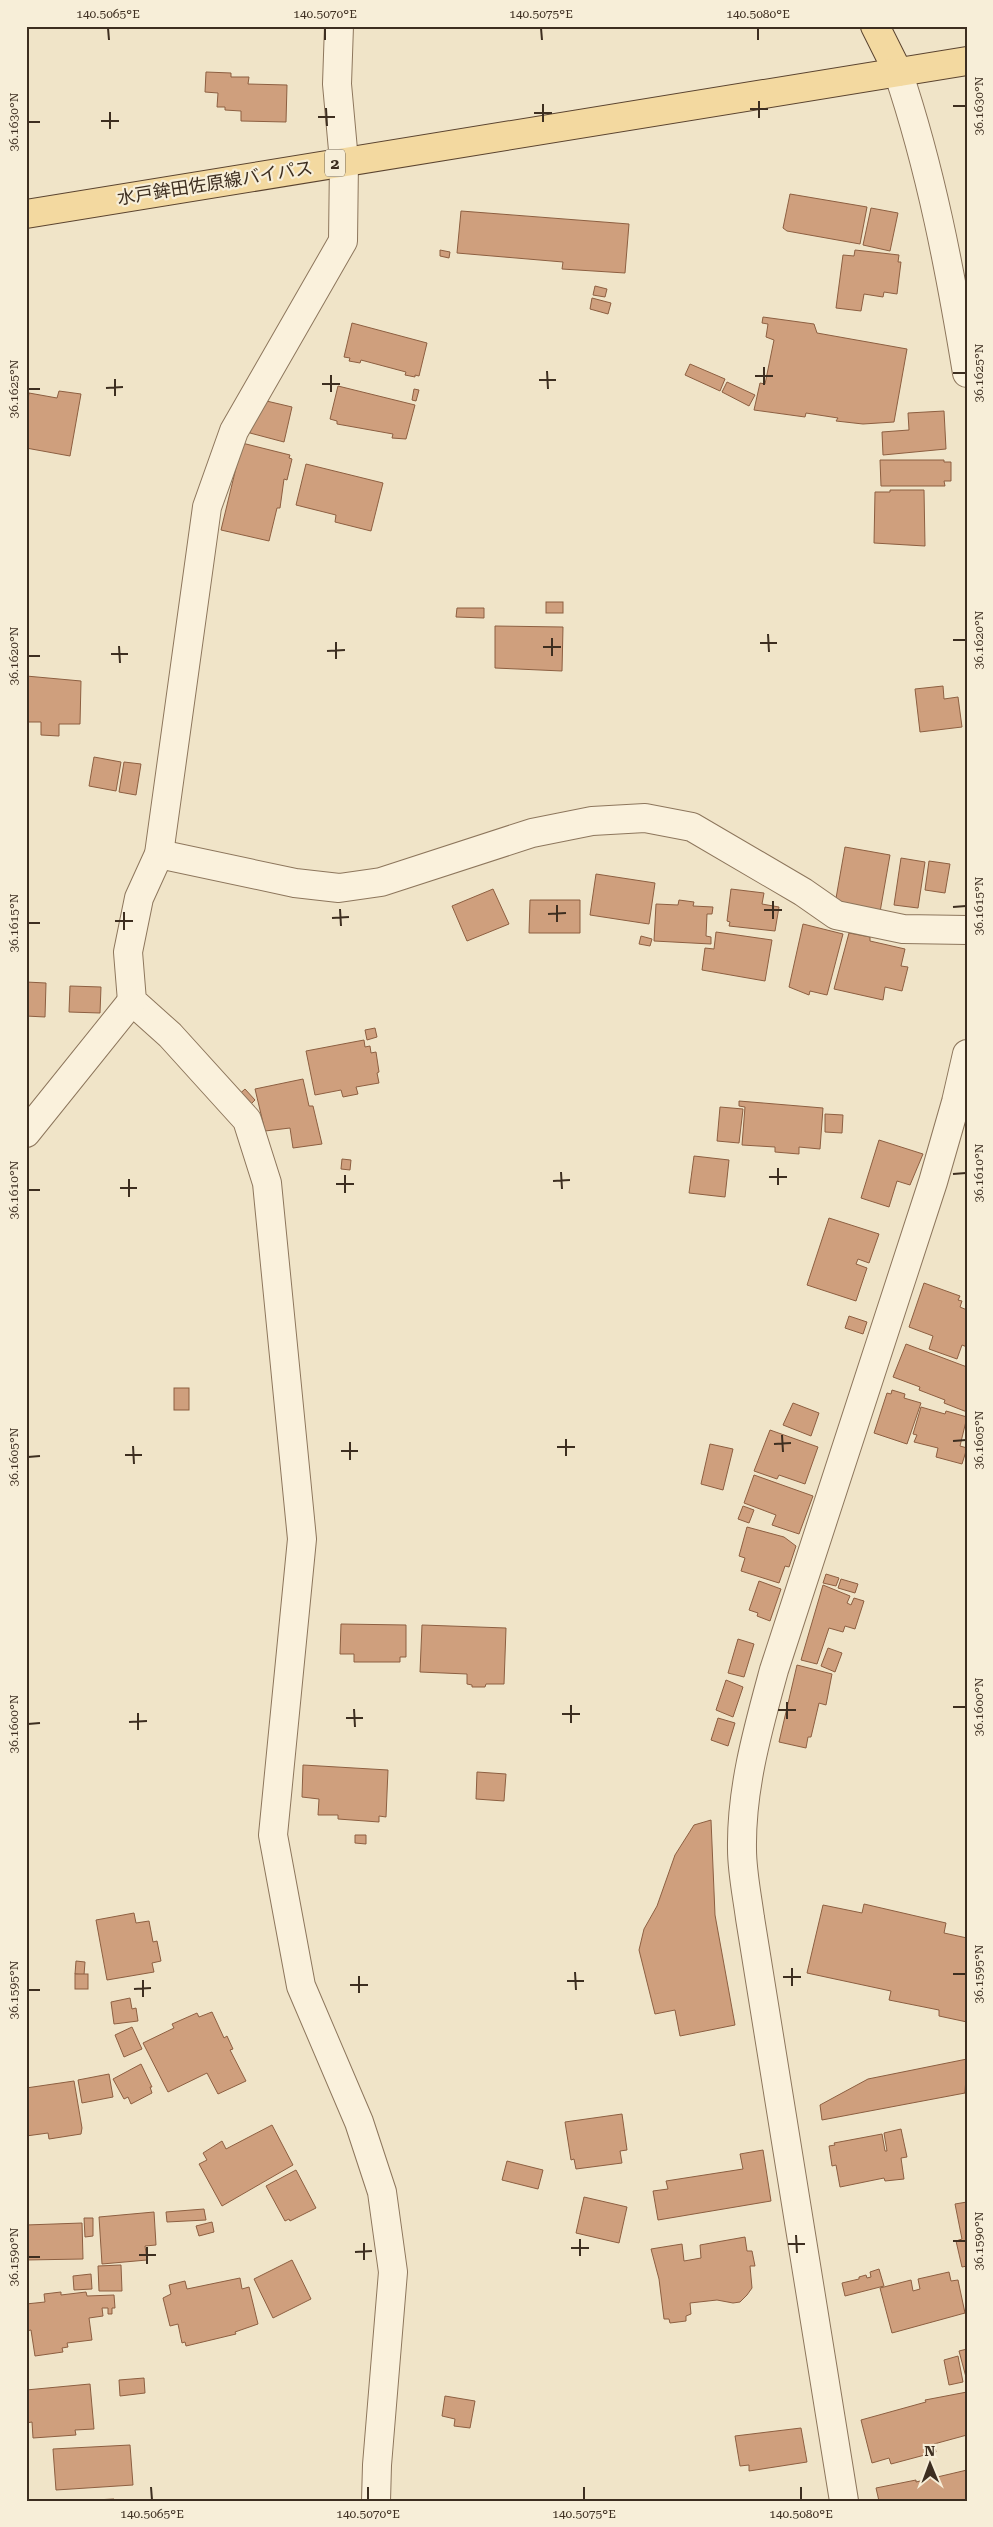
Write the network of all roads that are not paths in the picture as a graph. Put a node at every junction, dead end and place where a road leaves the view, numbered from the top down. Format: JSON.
{"nodes":[{"id":1,"x":338,"y":26,"type":"edge"},
{"id":2,"x":875,"y":26,"type":"edge"},
{"id":3,"x":967,"y":61,"type":"edge"},
{"id":4,"x":898,"y":72,"type":"junction"},
{"id":5,"x":344,"y":162,"type":"junction"},
{"id":6,"x":26,"y":214,"type":"edge"},
{"id":7,"x":967,"y":373,"type":"edge"},
{"id":8,"x":159,"y":854,"type":"junction"},
{"id":9,"x":967,"y":930,"type":"edge"},
{"id":10,"x":132,"y":1000,"type":"junction"},
{"id":11,"x":967,"y":1054,"type":"edge"},
{"id":12,"x":26,"y":1133,"type":"edge"},
{"id":13,"x":376,"y":2501,"type":"edge"},
{"id":14,"x":844,"y":2501,"type":"edge"}],
"edges":[{"from":1,"to":5,"type":"street"},
{"from":2,"to":4,"type":"main road"},
{"from":3,"to":4,"type":"main road","name":"水戸鉾田佐原線バイパス","number":"2"},
{"from":4,"to":5,"type":"main road","name":"水戸鉾田佐原線バイパス","number":"2"},
{"from":4,"to":7,"type":"street"},
{"from":5,"to":6,"type":"main road","name":"水戸鉾田佐原線バイパス","number":"2"},
{"from":5,"to":8,"type":"street"},
{"from":8,"to":9,"type":"street"},
{"from":8,"to":10,"type":"street"},
{"from":10,"to":12,"type":"street"},
{"from":10,"to":13,"type":"street"},
{"from":11,"to":14,"type":"street"}]}
